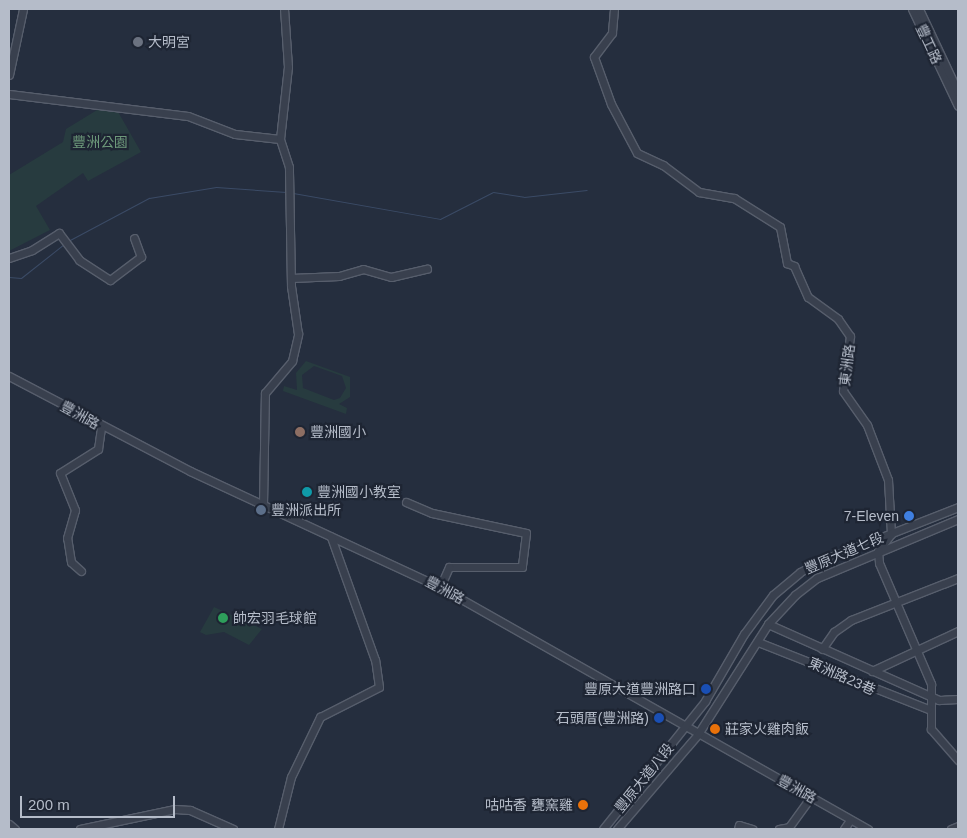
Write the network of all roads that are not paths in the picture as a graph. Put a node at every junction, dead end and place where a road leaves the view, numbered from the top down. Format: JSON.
{"nodes":[{"id":1,"x":23,"y":9,"type":"edge"},
{"id":2,"x":284,"y":9,"type":"edge"},
{"id":3,"x":614,"y":9,"type":"edge"},
{"id":4,"x":912,"y":9,"type":"edge"},
{"id":5,"x":919,"y":9,"type":"edge"},
{"id":6,"x":9,"y":75,"type":"edge"},
{"id":7,"x":958,"y":92,"type":"edge"},
{"id":8,"x":9,"y":94,"type":"edge"},
{"id":9,"x":958,"y":106,"type":"edge"},
{"id":10,"x":280,"y":139,"type":"junction"},
{"id":11,"x":134,"y":238,"type":"dead end"},
{"id":12,"x":9,"y":258,"type":"edge"},
{"id":13,"x":427,"y":269,"type":"dead end"},
{"id":14,"x":291,"y":278,"type":"junction"},
{"id":15,"x":9,"y":376,"type":"edge"},
{"id":16,"x":101,"y":427,"type":"junction"},
{"id":17,"x":406,"y":502,"type":"dead end"},
{"id":18,"x":263,"y":505,"type":"junction"},
{"id":19,"x":958,"y":508,"type":"edge"},
{"id":20,"x":958,"y":519,"type":"edge"},
{"id":21,"x":891,"y":534,"type":"junction"},
{"id":22,"x":330,"y":537,"type":"junction"},
{"id":23,"x":878,"y":551,"type":"junction"},
{"id":24,"x":81,"y":571,"type":"dead end"},
{"id":25,"x":958,"y":578,"type":"edge"},
{"id":26,"x":440,"y":587,"type":"junction"},
{"id":27,"x":897,"y":604,"type":"junction"},
{"id":28,"x":768,"y":624,"type":"junction"},
{"id":29,"x":958,"y":631,"type":"edge"},
{"id":30,"x":758,"y":642,"type":"junction"},
{"id":31,"x":822,"y":649,"type":"junction"},
{"id":32,"x":916,"y":650,"type":"junction"},
{"id":33,"x":872,"y":671,"type":"junction"},
{"id":34,"x":929,"y":696,"type":"junction"},
{"id":35,"x":958,"y":699,"type":"edge"},
{"id":36,"x":928,"y":709,"type":"junction"},
{"id":37,"x":685,"y":727,"type":"junction"},
{"id":38,"x":698,"y":734,"type":"junction"},
{"id":39,"x":958,"y":760,"type":"edge"},
{"id":40,"x":811,"y":798,"type":"junction"},
{"id":41,"x":850,"y":820,"type":"junction"},
{"id":42,"x":9,"y":824,"type":"edge"},
{"id":43,"x":958,"y":826,"type":"edge"},
{"id":44,"x":15,"y":829,"type":"edge"},
{"id":45,"x":80,"y":829,"type":"edge"},
{"id":46,"x":233,"y":829,"type":"edge"},
{"id":47,"x":278,"y":829,"type":"edge"},
{"id":48,"x":603,"y":829,"type":"edge"},
{"id":49,"x":617,"y":829,"type":"edge"},
{"id":50,"x":738,"y":829,"type":"edge"},
{"id":51,"x":752,"y":829,"type":"edge"},
{"id":52,"x":779,"y":829,"type":"edge"},
{"id":53,"x":844,"y":829,"type":"edge"},
{"id":54,"x":868,"y":829,"type":"edge"},
{"id":55,"x":951,"y":829,"type":"edge"}],
"edges":[{"from":1,"to":6,"type":"street"},
{"from":2,"to":10,"type":"street"},
{"from":3,"to":21,"type":"street","name":"東洲路"},
{"from":4,"to":9,"type":"street","name":"豐工路"},
{"from":5,"to":7,"type":"street","name":"豐工路"},
{"from":8,"to":10,"type":"street"},
{"from":10,"to":14,"type":"street"},
{"from":11,"to":12,"type":"street"},
{"from":13,"to":14,"type":"street"},
{"from":14,"to":18,"type":"street"},
{"from":15,"to":16,"type":"street","name":"豐洲路"},
{"from":16,"to":18,"type":"street","name":"豐洲路"},
{"from":16,"to":24,"type":"street"},
{"from":17,"to":26,"type":"street"},
{"from":18,"to":22,"type":"street","name":"豐洲路"},
{"from":19,"to":21,"type":"street","name":"豐原大道七段"},
{"from":20,"to":23,"type":"street","name":"豐原大道七段"},
{"from":21,"to":23,"type":"street"},
{"from":21,"to":37,"type":"street","name":"豐原大道七段"},
{"from":22,"to":26,"type":"street","name":"豐洲路"},
{"from":22,"to":47,"type":"street"},
{"from":23,"to":27,"type":"street"},
{"from":23,"to":28,"type":"street","name":"豐原大道七段"},
{"from":25,"to":27,"type":"street"},
{"from":26,"to":37,"type":"street","name":"豐洲路"},
{"from":27,"to":31,"type":"street"},
{"from":27,"to":32,"type":"street"},
{"from":28,"to":30,"type":"street","name":"豐原大道七段"},
{"from":28,"to":31,"type":"street"},
{"from":29,"to":32,"type":"street"},
{"from":30,"to":36,"type":"street","name":"東洲路23巷"},
{"from":30,"to":38,"type":"street","name":"豐原大道七段"},
{"from":31,"to":33,"type":"street"},
{"from":32,"to":33,"type":"street"},
{"from":32,"to":34,"type":"street"},
{"from":33,"to":34,"type":"street"},
{"from":34,"to":35,"type":"street"},
{"from":34,"to":36,"type":"street"},
{"from":36,"to":39,"type":"street"},
{"from":37,"to":38,"type":"street","name":"豐洲路"},
{"from":37,"to":48,"type":"street","name":"豐原大道八段"},
{"from":38,"to":40,"type":"street","name":"豐洲路"},
{"from":38,"to":49,"type":"street","name":"豐原大道八段"},
{"from":40,"to":41,"type":"street","name":"豐洲路"},
{"from":40,"to":52,"type":"street"},
{"from":41,"to":53,"type":"street"},
{"from":41,"to":54,"type":"street","name":"豐洲路"},
{"from":42,"to":44,"type":"street"},
{"from":43,"to":55,"type":"street"},
{"from":45,"to":46,"type":"street"},
{"from":50,"to":51,"type":"street"}]}
